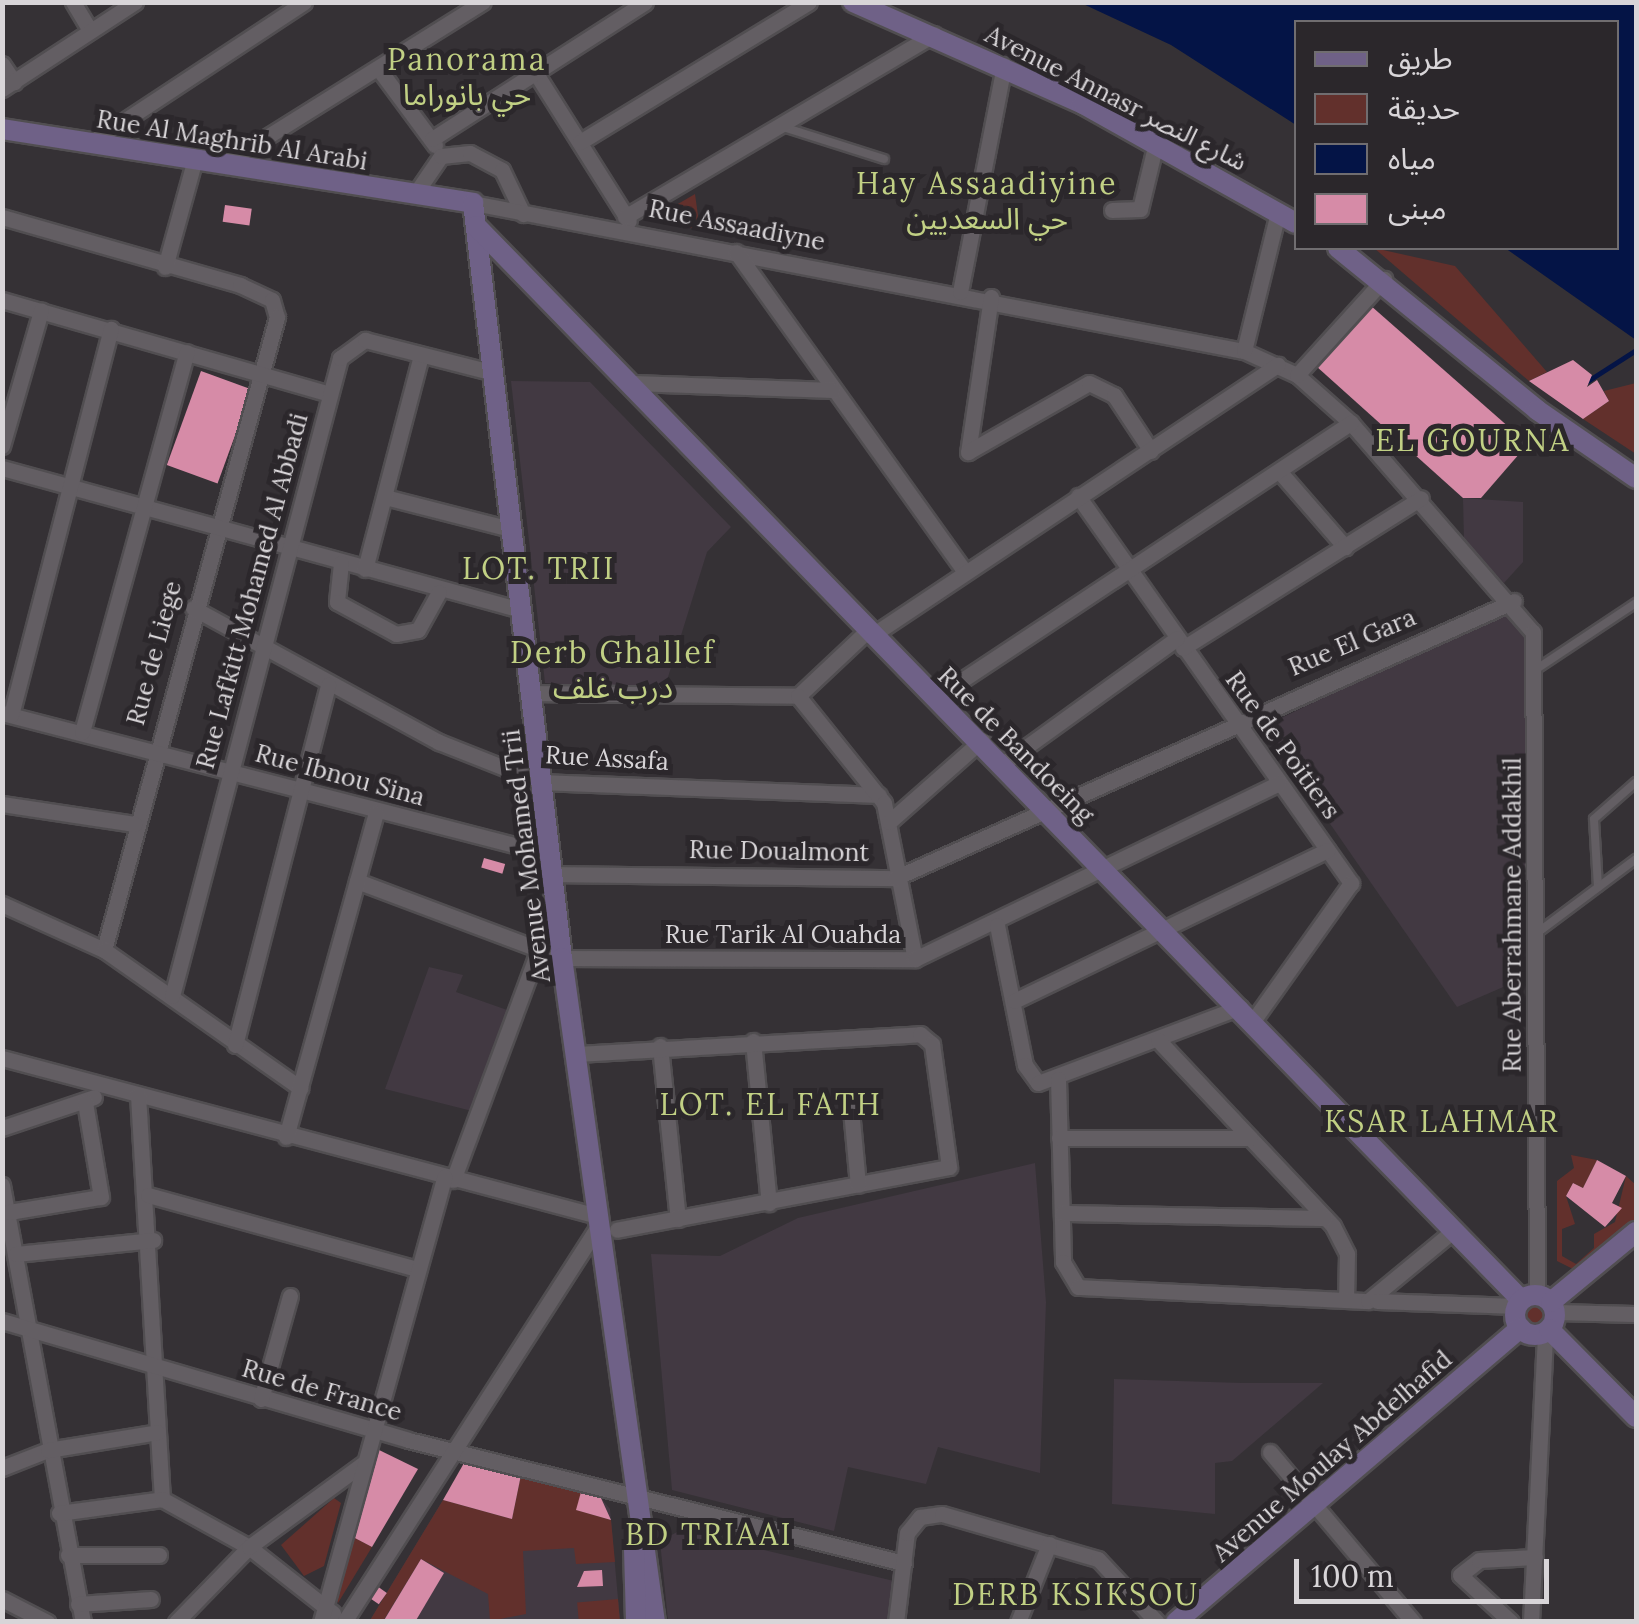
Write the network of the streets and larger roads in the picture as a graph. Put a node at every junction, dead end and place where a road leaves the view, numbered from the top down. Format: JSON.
{"nodes":[{"id":1,"x":73,"y":2,"type":"edge"},
{"id":2,"x":135,"y":2,"type":"edge"},
{"id":3,"x":304,"y":2,"type":"edge"},
{"id":4,"x":483,"y":2,"type":"edge"},
{"id":5,"x":645,"y":2,"type":"edge"},
{"id":6,"x":809,"y":2,"type":"edge"},
{"id":7,"x":854,"y":2,"type":"edge"},
{"id":8,"x":90,"y":30,"type":"junction"},
{"id":9,"x":934,"y":34,"type":"junction"},
{"id":10,"x":2,"y":64,"type":"edge"},
{"id":11,"x":1004,"y":65,"type":"junction"},
{"id":12,"x":378,"y":68,"type":"junction"},
{"id":13,"x":535,"y":72,"type":"junction"},
{"id":14,"x":8,"y":86,"type":"edge"},
{"id":15,"x":2,"y":130,"type":"edge"},
{"id":16,"x":432,"y":139,"type":"junction"},
{"id":17,"x":92,"y":142,"type":"junction"},
{"id":18,"x":580,"y":142,"type":"junction"},
{"id":19,"x":1156,"y":143,"type":"junction"},
{"id":20,"x":441,"y":156,"type":"junction"},
{"id":21,"x":195,"y":158,"type":"junction"},
{"id":22,"x":224,"y":163,"type":"junction"},
{"id":23,"x":415,"y":194,"type":"junction"},
{"id":24,"x":463,"y":202,"type":"junction"},
{"id":25,"x":1112,"y":210,"type":"dead end"},
{"id":26,"x":524,"y":214,"type":"junction"},
{"id":27,"x":2,"y":217,"type":"edge"},
{"id":28,"x":1287,"y":218,"type":"edge"},
{"id":29,"x":630,"y":223,"type":"junction"},
{"id":30,"x":476,"y":226,"type":"junction"},
{"id":31,"x":1341,"y":250,"type":"edge"},
{"id":32,"x":736,"y":252,"type":"junction"},
{"id":33,"x":165,"y":267,"type":"junction"},
{"id":34,"x":1384,"y":279,"type":"junction"},
{"id":35,"x":960,"y":292,"type":"junction"},
{"id":36,"x":991,"y":298,"type":"junction"},
{"id":37,"x":2,"y":300,"type":"edge"},
{"id":38,"x":41,"y":311,"type":"junction"},
{"id":39,"x":112,"y":329,"type":"junction"},
{"id":40,"x":1244,"y":351,"type":"junction"},
{"id":41,"x":187,"y":352,"type":"junction"},
{"id":42,"x":421,"y":356,"type":"junction"},
{"id":43,"x":1278,"y":365,"type":"junction"},
{"id":44,"x":261,"y":371,"type":"junction"},
{"id":45,"x":491,"y":372,"type":"junction"},
{"id":46,"x":1297,"y":375,"type":"junction"},
{"id":47,"x":633,"y":383,"type":"junction"},
{"id":48,"x":833,"y":390,"type":"junction"},
{"id":49,"x":330,"y":394,"type":"junction"},
{"id":50,"x":1351,"y":423,"type":"junction"},
{"id":51,"x":2,"y":446,"type":"edge"},
{"id":52,"x":1151,"y":450,"type":"junction"},
{"id":53,"x":2,"y":468,"type":"edge"},
{"id":54,"x":1279,"y":471,"type":"junction"},
{"id":55,"x":1636,"y":478,"type":"edge"},
{"id":56,"x":69,"y":490,"type":"junction"},
{"id":57,"x":1078,"y":496,"type":"junction"},
{"id":58,"x":386,"y":497,"type":"junction"},
{"id":59,"x":1420,"y":498,"type":"junction"},
{"id":60,"x":144,"y":509,"type":"junction"},
{"id":61,"x":213,"y":528,"type":"junction"},
{"id":62,"x":510,"y":529,"type":"junction"},
{"id":63,"x":1345,"y":547,"type":"junction"},
{"id":64,"x":293,"y":549,"type":"junction"},
{"id":65,"x":341,"y":563,"type":"junction"},
{"id":66,"x":365,"y":570,"type":"junction"},
{"id":67,"x":964,"y":571,"type":"junction"},
{"id":68,"x":1130,"y":572,"type":"junction"},
{"id":69,"x":439,"y":592,"type":"junction"},
{"id":70,"x":1514,"y":601,"type":"junction"},
{"id":71,"x":193,"y":608,"type":"junction"},
{"id":72,"x":522,"y":610,"type":"junction"},
{"id":73,"x":868,"y":634,"type":"junction"},
{"id":74,"x":1180,"y":643,"type":"junction"},
{"id":75,"x":261,"y":646,"type":"junction"},
{"id":76,"x":328,"y":685,"type":"junction"},
{"id":77,"x":533,"y":693,"type":"junction"},
{"id":78,"x":798,"y":696,"type":"junction"},
{"id":79,"x":935,"y":698,"type":"junction"},
{"id":80,"x":6,"y":714,"type":"edge"},
{"id":81,"x":1234,"y":720,"type":"junction"},
{"id":82,"x":82,"y":732,"type":"junction"},
{"id":83,"x":982,"y":740,"type":"junction"},
{"id":84,"x":154,"y":750,"type":"junction"},
{"id":85,"x":1004,"y":763,"type":"junction"},
{"id":86,"x":230,"y":771,"type":"junction"},
{"id":87,"x":540,"y":782,"type":"junction"},
{"id":88,"x":1279,"y":783,"type":"junction"},
{"id":89,"x":300,"y":789,"type":"junction"},
{"id":90,"x":879,"y":795,"type":"junction"},
{"id":91,"x":2,"y":804,"type":"edge"},
{"id":92,"x":1050,"y":812,"type":"junction"},
{"id":93,"x":376,"y":813,"type":"junction"},
{"id":94,"x":889,"y":822,"type":"junction"},
{"id":95,"x":135,"y":824,"type":"junction"},
{"id":96,"x":1328,"y":850,"type":"junction"},
{"id":97,"x":551,"y":864,"type":"junction"},
{"id":98,"x":1105,"y":870,"type":"junction"},
{"id":99,"x":895,"y":878,"type":"junction"},
{"id":100,"x":357,"y":881,"type":"junction"},
{"id":101,"x":2,"y":904,"type":"edge"},
{"id":102,"x":997,"y":926,"type":"junction"},
{"id":103,"x":1163,"y":930,"type":"junction"},
{"id":104,"x":104,"y":950,"type":"junction"},
{"id":105,"x":538,"y":950,"type":"junction"},
{"id":106,"x":562,"y":958,"type":"junction"},
{"id":107,"x":915,"y":958,"type":"junction"},
{"id":108,"x":172,"y":996,"type":"junction"},
{"id":109,"x":1014,"y":1001,"type":"junction"},
{"id":110,"x":1247,"y":1014,"type":"junction"},
{"id":111,"x":1158,"y":1040,"type":"junction"},
{"id":112,"x":753,"y":1041,"type":"junction"},
{"id":113,"x":236,"y":1045,"type":"junction"},
{"id":114,"x":660,"y":1046,"type":"junction"},
{"id":115,"x":578,"y":1054,"type":"junction"},
{"id":116,"x":2,"y":1058,"type":"edge"},
{"id":117,"x":1058,"y":1079,"type":"junction"},
{"id":118,"x":110,"y":1088,"type":"junction"},
{"id":119,"x":300,"y":1088,"type":"junction"},
{"id":120,"x":138,"y":1096,"type":"junction"},
{"id":121,"x":850,"y":1098,"type":"dead end"},
{"id":122,"x":85,"y":1102,"type":"junction"},
{"id":123,"x":2,"y":1128,"type":"edge"},
{"id":124,"x":286,"y":1137,"type":"junction"},
{"id":125,"x":1059,"y":1138,"type":"junction"},
{"id":126,"x":1250,"y":1138,"type":"junction"},
{"id":127,"x":448,"y":1179,"type":"junction"},
{"id":128,"x":858,"y":1185,"type":"junction"},
{"id":129,"x":2,"y":1186,"type":"edge"},
{"id":130,"x":148,"y":1195,"type":"junction"},
{"id":131,"x":769,"y":1203,"type":"junction"},
{"id":132,"x":9,"y":1212,"type":"junction"},
{"id":133,"x":1062,"y":1213,"type":"junction"},
{"id":134,"x":1325,"y":1218,"type":"junction"},
{"id":135,"x":678,"y":1219,"type":"junction"},
{"id":136,"x":605,"y":1224,"type":"junction"},
{"id":137,"x":1454,"y":1230,"type":"junction"},
{"id":138,"x":1636,"y":1232,"type":"edge"},
{"id":139,"x":153,"y":1240,"type":"junction"},
{"id":140,"x":16,"y":1254,"type":"junction"},
{"id":141,"x":416,"y":1269,"type":"junction"},
{"id":142,"x":290,"y":1296,"type":"dead end"},
{"id":143,"x":1346,"y":1300,"type":"junction"},
{"id":144,"x":1368,"y":1301,"type":"junction"},
{"id":145,"x":1539,"y":1311,"type":"junction"},
{"id":146,"x":1636,"y":1314,"type":"edge"},
{"id":147,"x":2,"y":1321,"type":"edge"},
{"id":148,"x":31,"y":1332,"type":"junction"},
{"id":149,"x":159,"y":1369,"type":"junction"},
{"id":150,"x":261,"y":1399,"type":"junction"},
{"id":151,"x":1636,"y":1417,"type":"edge"},
{"id":152,"x":372,"y":1430,"type":"junction"},
{"id":153,"x":158,"y":1432,"type":"junction"},
{"id":154,"x":48,"y":1450,"type":"junction"},
{"id":155,"x":446,"y":1450,"type":"junction"},
{"id":156,"x":1270,"y":1452,"type":"dead end"},
{"id":157,"x":364,"y":1462,"type":"junction"},
{"id":158,"x":2,"y":1468,"type":"edge"},
{"id":159,"x":633,"y":1498,"type":"junction"},
{"id":160,"x":162,"y":1499,"type":"junction"},
{"id":161,"x":1314,"y":1505,"type":"junction"},
{"id":162,"x":59,"y":1513,"type":"junction"},
{"id":163,"x":1049,"y":1544,"type":"junction"},
{"id":164,"x":249,"y":1547,"type":"junction"},
{"id":165,"x":68,"y":1555,"type":"junction"},
{"id":166,"x":159,"y":1555,"type":"dead end"},
{"id":167,"x":1536,"y":1557,"type":"junction"},
{"id":168,"x":904,"y":1563,"type":"junction"},
{"id":169,"x":2,"y":1599,"type":"edge"},
{"id":170,"x":152,"y":1600,"type":"dead end"},
{"id":171,"x":78,"y":1604,"type":"junction"},
{"id":172,"x":323,"y":1615,"type":"edge"},
{"id":173,"x":182,"y":1620,"type":"edge"},
{"id":174,"x":46,"y":1622,"type":"edge"},
{"id":175,"x":83,"y":1622,"type":"edge"},
{"id":176,"x":343,"y":1622,"type":"edge"},
{"id":177,"x":636,"y":1622,"type":"edge"},
{"id":178,"x":655,"y":1622,"type":"edge"},
{"id":179,"x":896,"y":1622,"type":"edge"},
{"id":180,"x":1018,"y":1622,"type":"edge"},
{"id":181,"x":1157,"y":1622,"type":"edge"},
{"id":182,"x":1176,"y":1622,"type":"edge"},
{"id":183,"x":1413,"y":1622,"type":"edge"},
{"id":184,"x":1511,"y":1622,"type":"edge"},
{"id":185,"x":1531,"y":1622,"type":"edge"}],
"edges":[{"from":1,"to":8,"type":"street"},
{"from":2,"to":8,"type":"street"},
{"from":3,"to":17,"type":"street"},
{"from":4,"to":12,"type":"street"},
{"from":5,"to":13,"type":"street"},
{"from":6,"to":18,"type":"street"},
{"from":7,"to":9,"type":"street","name":"Avenue Annasr شارع النصر"},
{"from":8,"to":14,"type":"street"},
{"from":9,"to":11,"type":"street","name":"Avenue Annasr شارع النصر"},
{"from":9,"to":29,"type":"street"},
{"from":10,"to":14,"type":"street"},
{"from":11,"to":19,"type":"street","name":"Avenue Annasr شارع النصر"},
{"from":11,"to":35,"type":"street"},
{"from":12,"to":16,"type":"street"},
{"from":12,"to":22,"type":"street"},
{"from":13,"to":16,"type":"street"},
{"from":13,"to":18,"type":"street"},
{"from":15,"to":17,"type":"street","name":"Rue Al Maghrib Al Arabi"},
{"from":16,"to":20,"type":"street"},
{"from":17,"to":21,"type":"street","name":"Rue Al Maghrib Al Arabi"},
{"from":18,"to":29,"type":"street"},
{"from":19,"to":25,"type":"street"},
{"from":19,"to":28,"type":"street","name":"Avenue Annasr شارع النصر"},
{"from":20,"to":23,"type":"street"},
{"from":20,"to":26,"type":"street"},
{"from":21,"to":22,"type":"street","name":"Rue Al Maghrib Al Arabi"},
{"from":21,"to":33,"type":"street"},
{"from":22,"to":23,"type":"street","name":"Rue Al Maghrib Al Arabi"},
{"from":23,"to":24,"type":"street","name":"Rue Al Maghrib Al Arabi"},
{"from":24,"to":26,"type":"street","name":"Rue Assaadiyne"},
{"from":24,"to":30,"type":"street","name":"Avenue Mohamed Trii"},
{"from":26,"to":29,"type":"street","name":"Rue Assaadiyne"},
{"from":27,"to":33,"type":"street"},
{"from":28,"to":40,"type":"street"},
{"from":29,"to":32,"type":"street","name":"Rue Assaadiyne"},
{"from":30,"to":45,"type":"street","name":"Avenue Mohamed Trii"},
{"from":30,"to":47,"type":"street","name":"Rue de Bandoeing"},
{"from":31,"to":34,"type":"street"},
{"from":32,"to":35,"type":"street","name":"Rue Assaadiyne"},
{"from":32,"to":48,"type":"street"},
{"from":33,"to":44,"type":"street","name":"Rue de Liege"},
{"from":34,"to":46,"type":"street"},
{"from":34,"to":55,"type":"street"},
{"from":35,"to":36,"type":"street","name":"Rue Assaadiyne"},
{"from":36,"to":40,"type":"street","name":"Rue Assaadiyne"},
{"from":36,"to":52,"type":"street"},
{"from":37,"to":38,"type":"street"},
{"from":38,"to":39,"type":"street"},
{"from":38,"to":51,"type":"street"},
{"from":39,"to":41,"type":"street"},
{"from":39,"to":56,"type":"street"},
{"from":40,"to":43,"type":"street","name":"Rue Assaadiyne"},
{"from":41,"to":44,"type":"street"},
{"from":41,"to":60,"type":"street"},
{"from":42,"to":45,"type":"street","name":"Rue Lafkitt Mohamed Al Abbadi"},
{"from":42,"to":49,"type":"street","name":"Rue Lafkitt Mohamed Al Abbadi"},
{"from":42,"to":58,"type":"street"},
{"from":43,"to":46,"type":"street","name":"Rue Assaadiyne"},
{"from":43,"to":52,"type":"street"},
{"from":44,"to":49,"type":"street"},
{"from":44,"to":61,"type":"street","name":"Rue de Liege"},
{"from":45,"to":62,"type":"street","name":"Avenue Mohamed Trii"},
{"from":46,"to":50,"type":"street","name":"Rue Assaadiyne"},
{"from":47,"to":48,"type":"street"},
{"from":47,"to":73,"type":"street","name":"Rue de Bandoeing"},
{"from":48,"to":67,"type":"street"},
{"from":49,"to":64,"type":"street","name":"Rue Lafkitt Mohamed Al Abbadi"},
{"from":50,"to":54,"type":"street"},
{"from":50,"to":59,"type":"street","name":"Rue Assaadiyne"},
{"from":52,"to":57,"type":"street"},
{"from":53,"to":56,"type":"street"},
{"from":54,"to":63,"type":"street"},
{"from":54,"to":68,"type":"street"},
{"from":56,"to":60,"type":"street"},
{"from":56,"to":80,"type":"street"},
{"from":57,"to":67,"type":"street"},
{"from":57,"to":68,"type":"street","name":"Rue de Poitiers"},
{"from":58,"to":62,"type":"street"},
{"from":58,"to":66,"type":"street"},
{"from":59,"to":63,"type":"street"},
{"from":59,"to":70,"type":"street","name":"Rue Aberrahmane Addakhil"},
{"from":60,"to":61,"type":"street"},
{"from":60,"to":82,"type":"street"},
{"from":61,"to":64,"type":"street"},
{"from":61,"to":71,"type":"street","name":"Rue de Liege"},
{"from":62,"to":72,"type":"street","name":"Avenue Mohamed Trii"},
{"from":63,"to":74,"type":"street"},
{"from":64,"to":65,"type":"street"},
{"from":64,"to":75,"type":"street","name":"Rue Lafkitt Mohamed Al Abbadi"},
{"from":65,"to":66,"type":"street"},
{"from":65,"to":69,"type":"street"},
{"from":66,"to":69,"type":"street"},
{"from":67,"to":73,"type":"street"},
{"from":68,"to":74,"type":"street","name":"Rue de Poitiers"},
{"from":68,"to":79,"type":"street"},
{"from":69,"to":72,"type":"street"},
{"from":70,"to":81,"type":"street","name":"Rue El Gara"},
{"from":70,"to":145,"type":"street","name":"Rue Aberrahmane Addakhil"},
{"from":71,"to":75,"type":"street","name":"Rue Assafa"},
{"from":71,"to":84,"type":"street","name":"Rue de Liege"},
{"from":72,"to":77,"type":"street","name":"Avenue Mohamed Trii"},
{"from":73,"to":78,"type":"street"},
{"from":73,"to":79,"type":"street","name":"Rue de Bandoeing"},
{"from":74,"to":81,"type":"street","name":"Rue de Poitiers"},
{"from":74,"to":85,"type":"street"},
{"from":75,"to":76,"type":"street","name":"Rue Assafa"},
{"from":75,"to":86,"type":"street","name":"Rue Lafkitt Mohamed Al Abbadi"},
{"from":76,"to":87,"type":"street","name":"Rue Assafa"},
{"from":76,"to":89,"type":"street"},
{"from":77,"to":78,"type":"street"},
{"from":77,"to":87,"type":"street","name":"Avenue Mohamed Trii"},
{"from":78,"to":90,"type":"street"},
{"from":79,"to":83,"type":"street","name":"Rue de Bandoeing"},
{"from":80,"to":82,"type":"street","name":"Rue Ibnou Sina"},
{"from":81,"to":88,"type":"street","name":"Rue de Poitiers"},
{"from":81,"to":92,"type":"street","name":"Rue El Gara"},
{"from":82,"to":84,"type":"street","name":"Rue Ibnou Sina"},
{"from":83,"to":85,"type":"street","name":"Rue de Bandoeing"},
{"from":83,"to":94,"type":"street"},
{"from":84,"to":86,"type":"street","name":"Rue Ibnou Sina"},
{"from":84,"to":95,"type":"street","name":"Rue de Liege"},
{"from":85,"to":92,"type":"street","name":"Rue de Bandoeing"},
{"from":86,"to":89,"type":"street","name":"Rue Ibnou Sina"},
{"from":86,"to":108,"type":"street","name":"Rue Lafkitt Mohamed Al Abbadi"},
{"from":87,"to":90,"type":"street","name":"Rue Assafa"},
{"from":87,"to":97,"type":"street","name":"Avenue Mohamed Trii"},
{"from":88,"to":96,"type":"street","name":"Rue de Poitiers"},
{"from":88,"to":98,"type":"street","name":"Rue Tarik Al Ouahda"},
{"from":89,"to":93,"type":"street","name":"Rue Ibnou Sina"},
{"from":89,"to":113,"type":"street"},
{"from":90,"to":94,"type":"street"},
{"from":91,"to":95,"type":"street"},
{"from":92,"to":98,"type":"street","name":"Rue de Bandoeing"},
{"from":92,"to":99,"type":"street","name":"Rue Doualmont"},
{"from":93,"to":97,"type":"street","name":"Rue Ibnou Sina"},
{"from":93,"to":100,"type":"street"},
{"from":94,"to":99,"type":"street"},
{"from":95,"to":104,"type":"street","name":"Rue de Liege"},
{"from":96,"to":103,"type":"street"},
{"from":96,"to":110,"type":"street","name":"Rue de Poitiers"},
{"from":97,"to":99,"type":"street","name":"Rue Doualmont"},
{"from":97,"to":106,"type":"street","name":"Avenue Mohamed Trii"},
{"from":98,"to":102,"type":"street","name":"Rue Tarik Al Ouahda"},
{"from":98,"to":103,"type":"street","name":"Rue de Bandoeing"},
{"from":99,"to":107,"type":"street"},
{"from":100,"to":105,"type":"street","name":"Rue Tarik Al Ouahda"},
{"from":100,"to":119,"type":"street"},
{"from":101,"to":104,"type":"street"},
{"from":102,"to":107,"type":"street","name":"Rue Tarik Al Ouahda"},
{"from":102,"to":109,"type":"street"},
{"from":103,"to":109,"type":"street"},
{"from":103,"to":110,"type":"street","name":"Rue de Bandoeing"},
{"from":104,"to":108,"type":"street"},
{"from":105,"to":106,"type":"street","name":"Rue Tarik Al Ouahda"},
{"from":105,"to":127,"type":"street"},
{"from":106,"to":107,"type":"street","name":"Rue Tarik Al Ouahda"},
{"from":106,"to":115,"type":"street","name":"Avenue Mohamed Trii"},
{"from":108,"to":113,"type":"street"},
{"from":109,"to":117,"type":"street"},
{"from":110,"to":111,"type":"street"},
{"from":110,"to":137,"type":"street","name":"Rue de Bandoeing"},
{"from":111,"to":117,"type":"street"},
{"from":111,"to":126,"type":"street"},
{"from":112,"to":114,"type":"street"},
{"from":112,"to":128,"type":"street"},
{"from":112,"to":131,"type":"street"},
{"from":113,"to":119,"type":"street"},
{"from":114,"to":115,"type":"street"},
{"from":114,"to":135,"type":"street"},
{"from":115,"to":136,"type":"street","name":"Avenue Mohamed Trii"},
{"from":116,"to":118,"type":"street"},
{"from":117,"to":125,"type":"street"},
{"from":118,"to":120,"type":"street"},
{"from":118,"to":122,"type":"street"},
{"from":119,"to":124,"type":"street"},
{"from":120,"to":124,"type":"street"},
{"from":120,"to":130,"type":"street"},
{"from":121,"to":128,"type":"street"},
{"from":122,"to":123,"type":"street"},
{"from":122,"to":132,"type":"street"},
{"from":124,"to":127,"type":"street"},
{"from":125,"to":126,"type":"street"},
{"from":125,"to":133,"type":"street"},
{"from":126,"to":134,"type":"street"},
{"from":127,"to":136,"type":"street"},
{"from":127,"to":141,"type":"street"},
{"from":128,"to":131,"type":"street"},
{"from":129,"to":132,"type":"street"},
{"from":130,"to":139,"type":"street"},
{"from":130,"to":141,"type":"street"},
{"from":131,"to":135,"type":"street"},
{"from":132,"to":140,"type":"street"},
{"from":133,"to":134,"type":"street"},
{"from":133,"to":143,"type":"street"},
{"from":134,"to":143,"type":"street"},
{"from":135,"to":136,"type":"street"},
{"from":136,"to":155,"type":"street"},
{"from":136,"to":159,"type":"street","name":"Avenue Mohamed Trii"},
{"from":137,"to":144,"type":"street"},
{"from":137,"to":145,"type":"street","name":"Rue de Bandoeing"},
{"from":138,"to":145,"type":"street"},
{"from":139,"to":140,"type":"street"},
{"from":139,"to":149,"type":"street"},
{"from":140,"to":148,"type":"street"},
{"from":141,"to":152,"type":"street"},
{"from":142,"to":150,"type":"street"},
{"from":143,"to":144,"type":"street"},
{"from":144,"to":145,"type":"street"},
{"from":145,"to":146,"type":"street"},
{"from":145,"to":151,"type":"street","name":"Rue de Bandoeing"},
{"from":145,"to":161,"type":"street","name":"Avenue Moulay Abdelhafid"},
{"from":145,"to":167,"type":"street","name":"Rue Aberrahmane Addakhil"},
{"from":147,"to":148,"type":"street","name":"Rue de France"},
{"from":148,"to":149,"type":"street","name":"Rue de France"},
{"from":148,"to":154,"type":"street"},
{"from":149,"to":150,"type":"street","name":"Rue de France"},
{"from":149,"to":153,"type":"street"},
{"from":150,"to":152,"type":"street","name":"Rue de France"},
{"from":152,"to":155,"type":"street","name":"Rue de France"},
{"from":152,"to":157,"type":"street"},
{"from":153,"to":154,"type":"street"},
{"from":153,"to":160,"type":"street"},
{"from":154,"to":158,"type":"street"},
{"from":154,"to":162,"type":"street"},
{"from":155,"to":159,"type":"street","name":"Rue de France"},
{"from":155,"to":176,"type":"street"},
{"from":156,"to":161,"type":"street"},
{"from":157,"to":164,"type":"street"},
{"from":157,"to":172,"type":"street"},
{"from":159,"to":168,"type":"street","name":"Rue de France"},
{"from":159,"to":177,"type":"street","name":"Avenue Mohamed Trii"},
{"from":159,"to":178,"type":"street","name":"Avenue Mohamed Trii"},
{"from":160,"to":162,"type":"street"},
{"from":160,"to":164,"type":"street"},
{"from":161,"to":182,"type":"street","name":"Avenue Moulay Abdelhafid"},
{"from":161,"to":183,"type":"street"},
{"from":162,"to":165,"type":"street"},
{"from":163,"to":168,"type":"street"},
{"from":163,"to":180,"type":"street"},
{"from":163,"to":181,"type":"street"},
{"from":164,"to":172,"type":"street"},
{"from":164,"to":173,"type":"street"},
{"from":165,"to":166,"type":"street"},
{"from":165,"to":171,"type":"street"},
{"from":167,"to":184,"type":"street"},
{"from":167,"to":185,"type":"street","name":"Rue Aberrahmane Addakhil"},
{"from":168,"to":179,"type":"street"},
{"from":169,"to":174,"type":"street"},
{"from":170,"to":171,"type":"street"},
{"from":171,"to":175,"type":"street"},
{"from":172,"to":176,"type":"street"}]}
